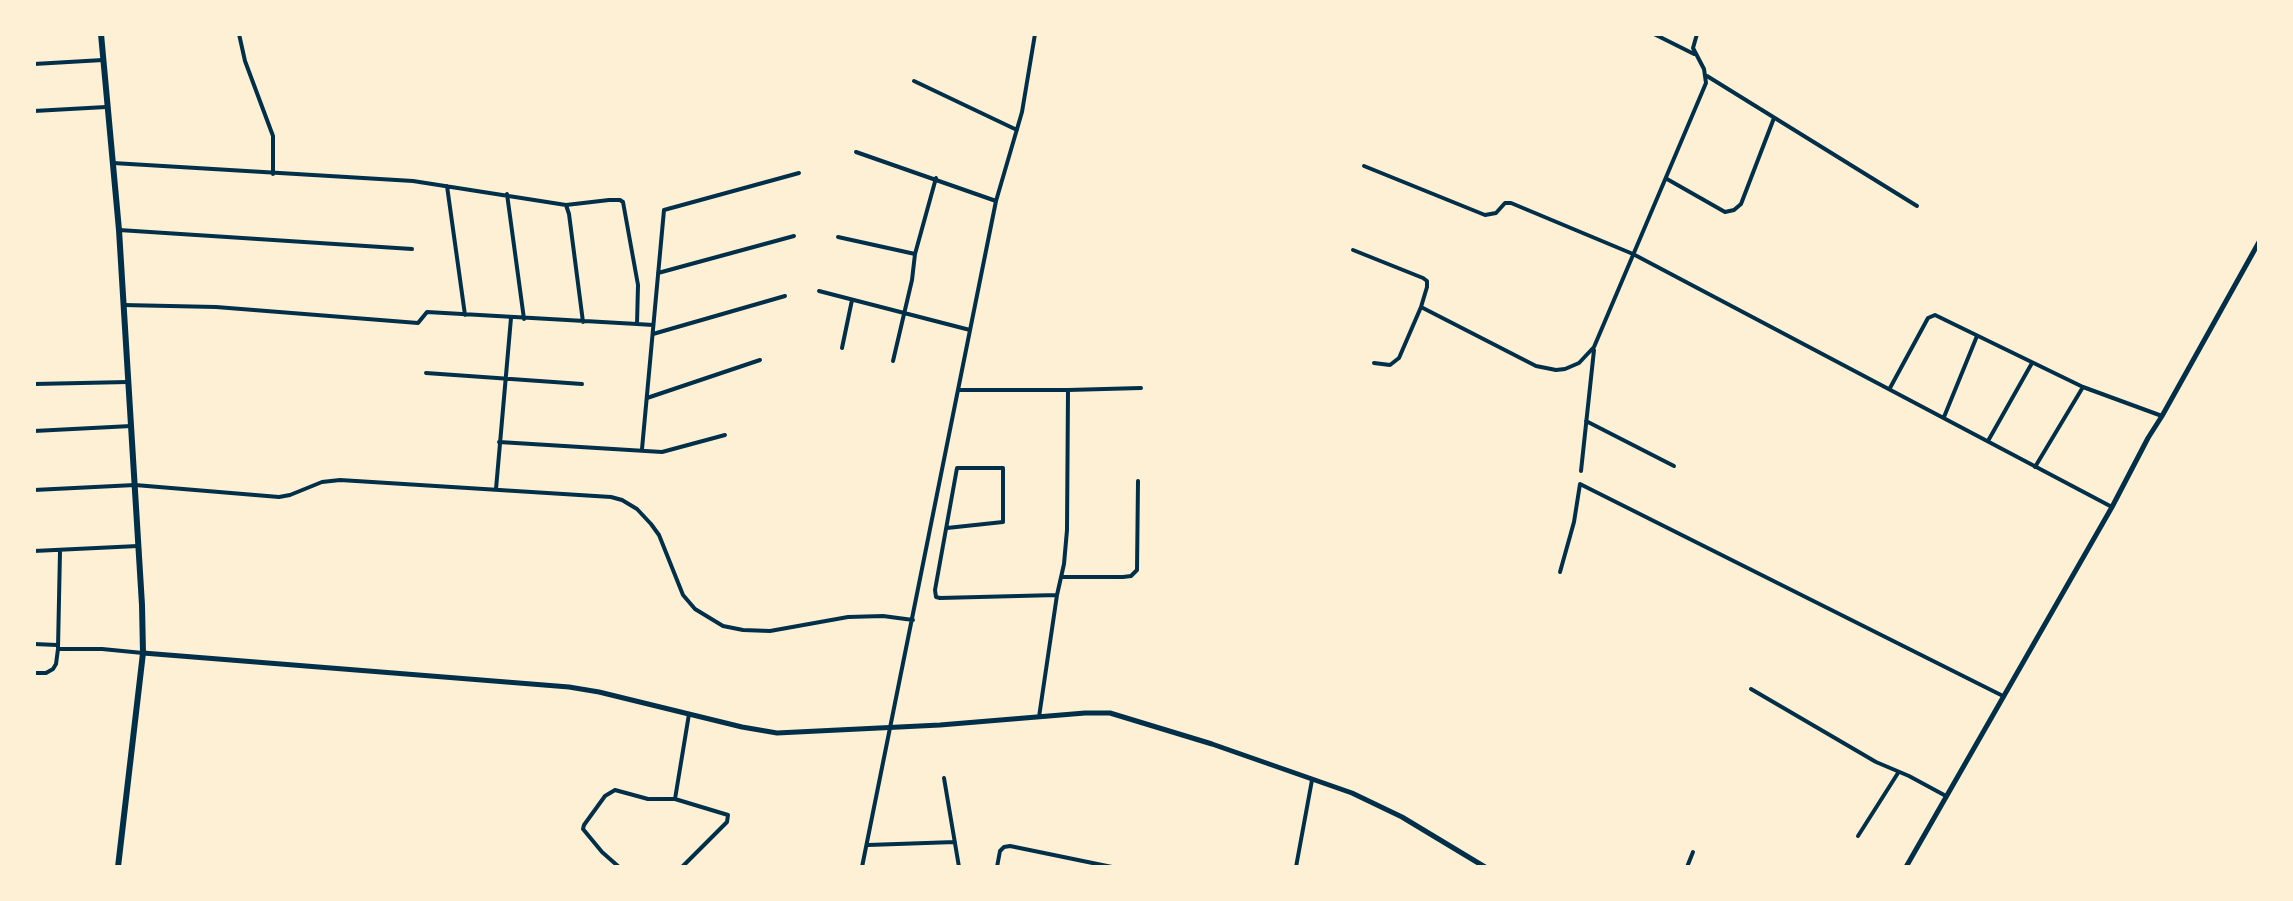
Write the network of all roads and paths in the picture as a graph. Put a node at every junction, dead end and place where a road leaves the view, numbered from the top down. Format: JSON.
{"nodes":[{"id":1,"x":101,"y":34,"type":"edge"},
{"id":2,"x":239,"y":34,"type":"edge"},
{"id":3,"x":1035,"y":34,"type":"edge"},
{"id":4,"x":1654,"y":34,"type":"edge"},
{"id":5,"x":1697,"y":34,"type":"edge"},
{"id":6,"x":1696,"y":55,"type":"junction"},
{"id":7,"x":103,"y":60,"type":"junction"},
{"id":8,"x":34,"y":64,"type":"edge"},
{"id":9,"x":1707,"y":76,"type":"junction"},
{"id":10,"x":914,"y":81,"type":"dead end"},
{"id":11,"x":106,"y":107,"type":"junction"},
{"id":12,"x":34,"y":111,"type":"edge"},
{"id":13,"x":1774,"y":118,"type":"junction"},
{"id":14,"x":1017,"y":130,"type":"junction"},
{"id":15,"x":856,"y":152,"type":"dead end"},
{"id":16,"x":113,"y":163,"type":"junction"},
{"id":17,"x":1364,"y":166,"type":"dead end"},
{"id":18,"x":799,"y":173,"type":"dead end"},
{"id":19,"x":273,"y":174,"type":"junction"},
{"id":20,"x":936,"y":178,"type":"junction"},
{"id":21,"x":1667,"y":179,"type":"junction"},
{"id":22,"x":447,"y":185,"type":"junction"},
{"id":23,"x":507,"y":194,"type":"junction"},
{"id":24,"x":996,"y":201,"type":"junction"},
{"id":25,"x":566,"y":205,"type":"junction"},
{"id":26,"x":1917,"y":206,"type":"dead end"},
{"id":27,"x":119,"y":230,"type":"junction"},
{"id":28,"x":794,"y":236,"type":"dead end"},
{"id":29,"x":838,"y":237,"type":"dead end"},
{"id":30,"x":2259,"y":242,"type":"edge"},
{"id":31,"x":412,"y":249,"type":"dead end"},
{"id":32,"x":1353,"y":250,"type":"dead end"},
{"id":33,"x":915,"y":254,"type":"junction"},
{"id":34,"x":1633,"y":254,"type":"junction"},
{"id":35,"x":658,"y":273,"type":"junction"},
{"id":36,"x":819,"y":291,"type":"dead end"},
{"id":37,"x":785,"y":296,"type":"dead end"},
{"id":38,"x":852,"y":300,"type":"junction"},
{"id":39,"x":123,"y":305,"type":"junction"},
{"id":40,"x":1421,"y":307,"type":"junction"},
{"id":41,"x":905,"y":314,"type":"junction"},
{"id":42,"x":465,"y":315,"type":"junction"},
{"id":43,"x":511,"y":318,"type":"junction"},
{"id":44,"x":524,"y":319,"type":"junction"},
{"id":45,"x":583,"y":322,"type":"junction"},
{"id":46,"x":637,"y":324,"type":"junction"},
{"id":47,"x":653,"y":325,"type":"junction"},
{"id":48,"x":970,"y":330,"type":"junction"},
{"id":49,"x":653,"y":335,"type":"junction"},
{"id":50,"x":1977,"y":336,"type":"junction"},
{"id":51,"x":1594,"y":347,"type":"junction"},
{"id":52,"x":842,"y":348,"type":"dead end"},
{"id":53,"x":760,"y":360,"type":"dead end"},
{"id":54,"x":893,"y":361,"type":"dead end"},
{"id":55,"x":2033,"y":362,"type":"junction"},
{"id":56,"x":1374,"y":363,"type":"dead end"},
{"id":57,"x":426,"y":373,"type":"dead end"},
{"id":58,"x":505,"y":378,"type":"junction"},
{"id":59,"x":128,"y":382,"type":"junction"},
{"id":60,"x":34,"y":384,"type":"edge"},
{"id":61,"x":582,"y":384,"type":"dead end"},
{"id":62,"x":2083,"y":387,"type":"junction"},
{"id":63,"x":1141,"y":388,"type":"dead end"},
{"id":64,"x":1890,"y":389,"type":"junction"},
{"id":65,"x":958,"y":390,"type":"junction"},
{"id":66,"x":1068,"y":390,"type":"junction"},
{"id":67,"x":647,"y":398,"type":"junction"},
{"id":68,"x":2162,"y":416,"type":"junction"},
{"id":69,"x":1944,"y":417,"type":"junction"},
{"id":70,"x":1586,"y":421,"type":"junction"},
{"id":71,"x":131,"y":426,"type":"junction"},
{"id":72,"x":34,"y":431,"type":"edge"},
{"id":73,"x":725,"y":435,"type":"dead end"},
{"id":74,"x":1988,"y":441,"type":"junction"},
{"id":75,"x":499,"y":442,"type":"junction"},
{"id":76,"x":642,"y":449,"type":"junction"},
{"id":77,"x":1674,"y":466,"type":"dead end"},
{"id":78,"x":2035,"y":467,"type":"junction"},
{"id":79,"x":1581,"y":471,"type":"dead end"},
{"id":80,"x":1138,"y":481,"type":"dead end"},
{"id":81,"x":135,"y":485,"type":"junction"},
{"id":82,"x":496,"y":489,"type":"junction"},
{"id":83,"x":34,"y":490,"type":"edge"},
{"id":84,"x":2112,"y":507,"type":"junction"},
{"id":85,"x":947,"y":528,"type":"junction"},
{"id":86,"x":138,"y":546,"type":"junction"},
{"id":87,"x":34,"y":551,"type":"edge"},
{"id":88,"x":60,"y":551,"type":"junction"},
{"id":89,"x":1560,"y":572,"type":"dead end"},
{"id":90,"x":1061,"y":577,"type":"junction"},
{"id":91,"x":1057,"y":595,"type":"junction"},
{"id":92,"x":913,"y":620,"type":"junction"},
{"id":93,"x":34,"y":644,"type":"edge"},
{"id":94,"x":58,"y":647,"type":"junction"},
{"id":95,"x":143,"y":653,"type":"junction"},
{"id":96,"x":34,"y":673,"type":"edge"},
{"id":97,"x":1751,"y":689,"type":"dead end"},
{"id":98,"x":2003,"y":696,"type":"junction"},
{"id":99,"x":689,"y":713,"type":"junction"},
{"id":100,"x":1039,"y":717,"type":"junction"},
{"id":101,"x":891,"y":726,"type":"junction"},
{"id":102,"x":1898,"y":773,"type":"junction"},
{"id":103,"x":944,"y":778,"type":"dead end"},
{"id":104,"x":1312,"y":780,"type":"junction"},
{"id":105,"x":1946,"y":796,"type":"junction"},
{"id":106,"x":675,"y":799,"type":"junction"},
{"id":107,"x":1858,"y":836,"type":"dead end"},
{"id":108,"x":955,"y":842,"type":"junction"},
{"id":109,"x":868,"y":845,"type":"junction"},
{"id":110,"x":1693,"y":852,"type":"dead end"},
{"id":111,"x":1076,"y":860,"type":"junction"},
{"id":112,"x":118,"y":867,"type":"edge"},
{"id":113,"x":619,"y":867,"type":"edge"},
{"id":114,"x":682,"y":867,"type":"edge"},
{"id":115,"x":862,"y":867,"type":"edge"},
{"id":116,"x":959,"y":867,"type":"edge"},
{"id":117,"x":997,"y":867,"type":"edge"},
{"id":118,"x":1075,"y":867,"type":"edge"},
{"id":119,"x":1112,"y":867,"type":"edge"},
{"id":120,"x":1296,"y":867,"type":"edge"},
{"id":121,"x":1485,"y":867,"type":"edge"},
{"id":122,"x":1687,"y":867,"type":"edge"},
{"id":123,"x":1906,"y":867,"type":"edge"}],
"edges":[{"from":1,"to":7,"type":"main road"},
{"from":2,"to":19,"type":"street"},
{"from":3,"to":14,"type":"street"},
{"from":4,"to":6,"type":"street"},
{"from":5,"to":6,"type":"street"},
{"from":6,"to":9,"type":"street"},
{"from":7,"to":8,"type":"street"},
{"from":7,"to":11,"type":"main road"},
{"from":9,"to":13,"type":"street"},
{"from":9,"to":21,"type":"street"},
{"from":10,"to":14,"type":"street"},
{"from":11,"to":12,"type":"street"},
{"from":11,"to":16,"type":"main road"},
{"from":13,"to":21,"type":"street"},
{"from":13,"to":26,"type":"street"},
{"from":14,"to":24,"type":"street"},
{"from":15,"to":20,"type":"street"},
{"from":16,"to":19,"type":"street"},
{"from":16,"to":27,"type":"main road"},
{"from":17,"to":34,"type":"street"},
{"from":18,"to":35,"type":"street"},
{"from":19,"to":22,"type":"street"},
{"from":20,"to":24,"type":"street"},
{"from":20,"to":33,"type":"street"},
{"from":21,"to":34,"type":"street"},
{"from":22,"to":23,"type":"street"},
{"from":22,"to":42,"type":"street"},
{"from":23,"to":25,"type":"street"},
{"from":23,"to":44,"type":"street"},
{"from":24,"to":48,"type":"street"},
{"from":25,"to":45,"type":"street"},
{"from":25,"to":46,"type":"street"},
{"from":27,"to":31,"type":"street"},
{"from":27,"to":39,"type":"main road"},
{"from":28,"to":35,"type":"street"},
{"from":29,"to":33,"type":"street"},
{"from":30,"to":68,"type":"street"},
{"from":32,"to":40,"type":"street"},
{"from":33,"to":41,"type":"street"},
{"from":34,"to":51,"type":"street"},
{"from":34,"to":64,"type":"street"},
{"from":35,"to":47,"type":"street"},
{"from":36,"to":38,"type":"street"},
{"from":37,"to":49,"type":"street"},
{"from":38,"to":41,"type":"street"},
{"from":38,"to":52,"type":"street"},
{"from":39,"to":42,"type":"street"},
{"from":39,"to":59,"type":"main road"},
{"from":40,"to":51,"type":"street"},
{"from":40,"to":56,"type":"street"},
{"from":41,"to":48,"type":"street"},
{"from":41,"to":54,"type":"street"},
{"from":42,"to":43,"type":"street"},
{"from":43,"to":44,"type":"street"},
{"from":43,"to":58,"type":"street"},
{"from":44,"to":45,"type":"street"},
{"from":45,"to":46,"type":"street"},
{"from":46,"to":47,"type":"street"},
{"from":47,"to":49,"type":"street"},
{"from":48,"to":65,"type":"street"},
{"from":49,"to":67,"type":"street"},
{"from":50,"to":55,"type":"street"},
{"from":50,"to":64,"type":"street"},
{"from":50,"to":69,"type":"street"},
{"from":51,"to":70,"type":"street"},
{"from":53,"to":67,"type":"street"},
{"from":55,"to":62,"type":"street"},
{"from":55,"to":74,"type":"street"},
{"from":57,"to":58,"type":"street"},
{"from":58,"to":61,"type":"street"},
{"from":58,"to":75,"type":"street"},
{"from":59,"to":60,"type":"street"},
{"from":59,"to":71,"type":"main road"},
{"from":62,"to":68,"type":"street"},
{"from":62,"to":78,"type":"street"},
{"from":63,"to":66,"type":"street"},
{"from":64,"to":69,"type":"street"},
{"from":65,"to":66,"type":"street"},
{"from":65,"to":92,"type":"street"},
{"from":66,"to":90,"type":"street"},
{"from":67,"to":76,"type":"street"},
{"from":68,"to":84,"type":"street"},
{"from":69,"to":74,"type":"street"},
{"from":70,"to":77,"type":"street"},
{"from":70,"to":79,"type":"street"},
{"from":71,"to":72,"type":"street"},
{"from":71,"to":81,"type":"main road"},
{"from":73,"to":76,"type":"street"},
{"from":74,"to":78,"type":"street"},
{"from":75,"to":76,"type":"street"},
{"from":75,"to":82,"type":"street"},
{"from":78,"to":84,"type":"street"},
{"from":80,"to":90,"type":"street"},
{"from":81,"to":82,"type":"street"},
{"from":81,"to":83,"type":"street"},
{"from":81,"to":86,"type":"main road"},
{"from":82,"to":92,"type":"street"},
{"from":84,"to":98,"type":"street"},
{"from":85,"to":85,"type":"street"},
{"from":85,"to":91,"type":"street"},
{"from":86,"to":88,"type":"street"},
{"from":86,"to":95,"type":"main road"},
{"from":87,"to":88,"type":"street"},
{"from":88,"to":94,"type":"street"},
{"from":89,"to":98,"type":"street"},
{"from":90,"to":91,"type":"street"},
{"from":91,"to":100,"type":"street"},
{"from":92,"to":101,"type":"street"},
{"from":93,"to":94,"type":"street"},
{"from":94,"to":95,"type":"street"},
{"from":94,"to":96,"type":"street"},
{"from":95,"to":99,"type":"street"},
{"from":95,"to":112,"type":"main road"},
{"from":97,"to":102,"type":"street"},
{"from":98,"to":105,"type":"street"},
{"from":99,"to":101,"type":"street"},
{"from":99,"to":106,"type":"street"},
{"from":100,"to":101,"type":"street"},
{"from":100,"to":104,"type":"street"},
{"from":101,"to":109,"type":"street"},
{"from":102,"to":105,"type":"street"},
{"from":102,"to":107,"type":"street"},
{"from":103,"to":108,"type":"street"},
{"from":104,"to":120,"type":"street"},
{"from":104,"to":121,"type":"street"},
{"from":105,"to":123,"type":"street"},
{"from":106,"to":113,"type":"street"},
{"from":106,"to":114,"type":"street"},
{"from":108,"to":109,"type":"street"},
{"from":108,"to":116,"type":"street"},
{"from":109,"to":115,"type":"street"},
{"from":110,"to":122,"type":"street"},
{"from":111,"to":117,"type":"street"},
{"from":111,"to":118,"type":"street"},
{"from":111,"to":119,"type":"street"}]}
